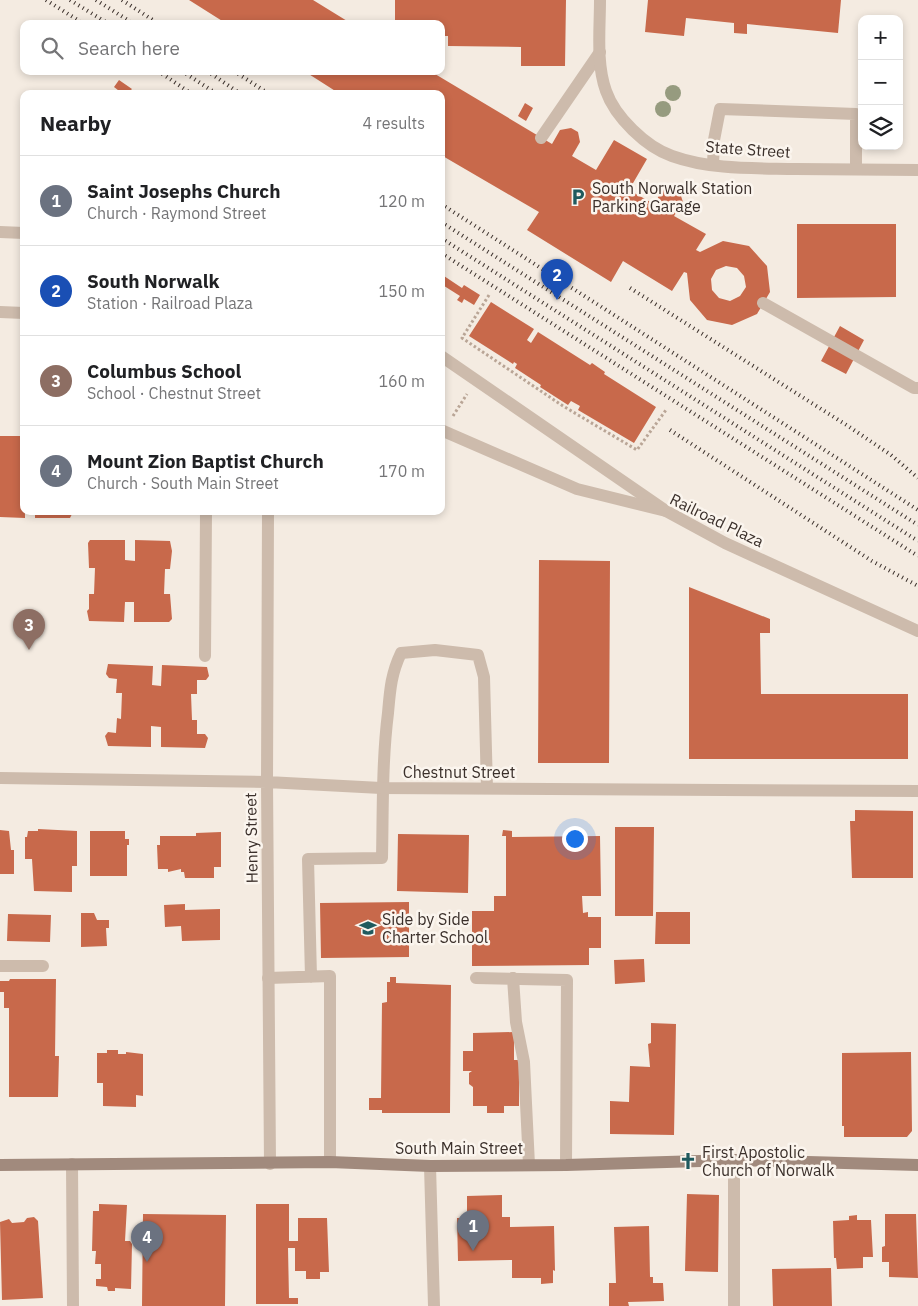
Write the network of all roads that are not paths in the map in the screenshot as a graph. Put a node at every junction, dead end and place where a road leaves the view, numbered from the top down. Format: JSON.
{"nodes":[{"id":1,"x":600,"y":0,"type":"edge"},
{"id":2,"x":600,"y":52,"type":"junction"},
{"id":3,"x":542,"y":138,"type":"dead end"},
{"id":4,"x":713,"y":165,"type":"junction"},
{"id":5,"x":856,"y":169,"type":"junction"},
{"id":6,"x":918,"y":170,"type":"edge"},
{"id":7,"x":0,"y":232,"type":"edge"},
{"id":8,"x":20,"y":233,"type":"edge"},
{"id":9,"x":763,"y":303,"type":"dead end"},
{"id":10,"x":0,"y":312,"type":"edge"},
{"id":11,"x":20,"y":314,"type":"edge"},
{"id":12,"x":445,"y":359,"type":"edge"},
{"id":13,"x":918,"y":388,"type":"edge"},
{"id":14,"x":445,"y":432,"type":"edge"},
{"id":15,"x":666,"y":511,"type":"junction"},
{"id":16,"x":206,"y":515,"type":"edge"},
{"id":17,"x":268,"y":515,"type":"edge"},
{"id":18,"x":918,"y":631,"type":"edge"},
{"id":19,"x":206,"y":656,"type":"dead end"},
{"id":20,"x":0,"y":778,"type":"edge"},
{"id":21,"x":267,"y":782,"type":"junction"},
{"id":22,"x":381,"y":788,"type":"junction"},
{"id":23,"x":486,"y":788,"type":"junction"},
{"id":24,"x":918,"y":791,"type":"edge"},
{"id":25,"x":0,"y":966,"type":"edge"},
{"id":26,"x":43,"y":966,"type":"dead end"},
{"id":27,"x":311,"y":977,"type":"junction"},
{"id":28,"x":268,"y":978,"type":"junction"},
{"id":29,"x":476,"y":978,"type":"dead end"},
{"id":30,"x":513,"y":978,"type":"junction"},
{"id":31,"x":734,"y":1160,"type":"junction"},
{"id":32,"x":330,"y":1162,"type":"junction"},
{"id":33,"x":72,"y":1164,"type":"junction"},
{"id":34,"x":270,"y":1164,"type":"junction"},
{"id":35,"x":0,"y":1165,"type":"edge"},
{"id":36,"x":529,"y":1165,"type":"junction"},
{"id":37,"x":566,"y":1165,"type":"junction"},
{"id":38,"x":918,"y":1165,"type":"edge"},
{"id":39,"x":430,"y":1166,"type":"junction"},
{"id":40,"x":73,"y":1306,"type":"edge"},
{"id":41,"x":434,"y":1306,"type":"edge"},
{"id":42,"x":734,"y":1306,"type":"edge"}],
"edges":[{"from":1,"to":2,"type":"street","name":"State Street"},
{"from":2,"to":3,"type":"street"},
{"from":2,"to":4,"type":"street","name":"State Street"},
{"from":4,"to":5,"type":"street","name":"State Street"},
{"from":4,"to":5,"type":"street"},
{"from":5,"to":6,"type":"street","name":"State Street"},
{"from":7,"to":8,"type":"street"},
{"from":9,"to":13,"type":"street"},
{"from":10,"to":11,"type":"street"},
{"from":12,"to":15,"type":"street"},
{"from":14,"to":15,"type":"street","name":"Railroad Plaza"},
{"from":15,"to":18,"type":"street","name":"Railroad Plaza"},
{"from":16,"to":19,"type":"street"},
{"from":17,"to":21,"type":"street","name":"Henry Street"},
{"from":20,"to":21,"type":"street","name":"Chestnut Street"},
{"from":21,"to":22,"type":"street","name":"Chestnut Street"},
{"from":21,"to":28,"type":"street","name":"Henry Street"},
{"from":22,"to":23,"type":"street","name":"Chestnut Street"},
{"from":22,"to":23,"type":"street"},
{"from":22,"to":27,"type":"street"},
{"from":23,"to":24,"type":"street","name":"Chestnut Street"},
{"from":25,"to":26,"type":"street"},
{"from":27,"to":28,"type":"street"},
{"from":27,"to":32,"type":"street"},
{"from":28,"to":34,"type":"street","name":"Henry Street"},
{"from":29,"to":30,"type":"street"},
{"from":30,"to":36,"type":"street"},
{"from":30,"to":37,"type":"street"},
{"from":31,"to":37,"type":"main road","name":"South Main Street"},
{"from":31,"to":38,"type":"main road","name":"South Main Street"},
{"from":31,"to":42,"type":"street"},
{"from":32,"to":34,"type":"main road","name":"South Main Street"},
{"from":32,"to":39,"type":"main road","name":"South Main Street"},
{"from":33,"to":34,"type":"main road","name":"South Main Street"},
{"from":33,"to":35,"type":"main road","name":"South Main Street"},
{"from":33,"to":40,"type":"street"},
{"from":36,"to":37,"type":"main road","name":"South Main Street"},
{"from":36,"to":39,"type":"main road","name":"South Main Street"},
{"from":39,"to":41,"type":"street"}]}
